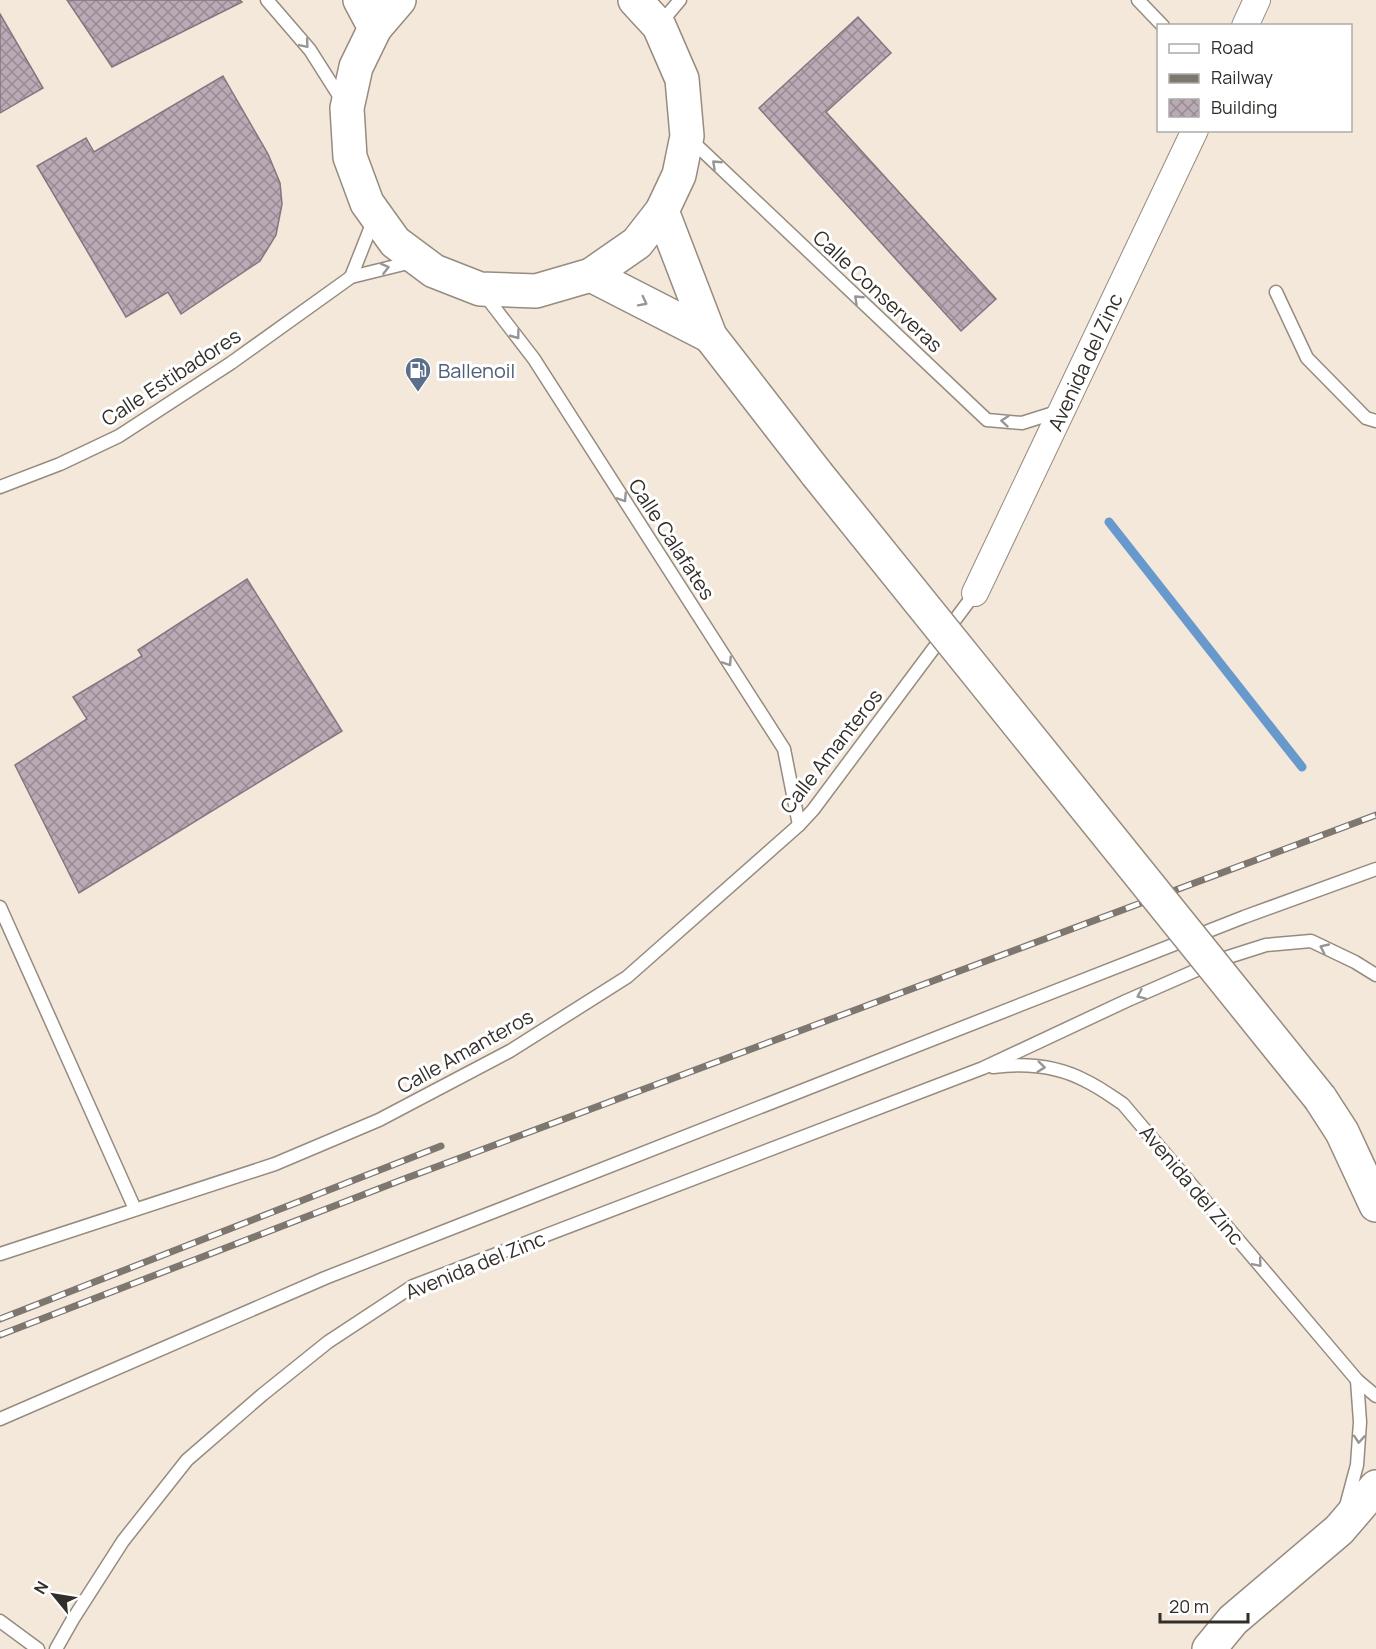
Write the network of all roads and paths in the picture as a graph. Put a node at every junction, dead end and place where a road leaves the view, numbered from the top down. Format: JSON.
{"nodes":[{"id":1,"x":267,"y":0,"type":"edge"},
{"id":2,"x":399,"y":0,"type":"edge"},
{"id":3,"x":635,"y":0,"type":"edge"},
{"id":4,"x":680,"y":0,"type":"edge"},
{"id":5,"x":1138,"y":0,"type":"edge"},
{"id":6,"x":1257,"y":0,"type":"edge"},
{"id":7,"x":368,"y":14,"type":"edge"},
{"id":8,"x":1161,"y":24,"type":"edge"},
{"id":9,"x":1246,"y":24,"type":"edge"},
{"id":10,"x":659,"y":26,"type":"junction"},
{"id":11,"x":347,"y":108,"type":"junction"},
{"id":12,"x":1194,"y":132,"type":"edge"},
{"id":13,"x":687,"y":136,"type":"junction"},
{"id":14,"x":662,"y":211,"type":"junction"},
{"id":15,"x":376,"y":215,"type":"junction"},
{"id":16,"x":419,"y":260,"type":"junction"},
{"id":17,"x":591,"y":275,"type":"junction"},
{"id":18,"x":351,"y":276,"type":"junction"},
{"id":19,"x":480,"y":289,"type":"junction"},
{"id":20,"x":1276,"y":292,"type":"dead end"},
{"id":21,"x":710,"y":336,"type":"junction"},
{"id":22,"x":1061,"y":411,"type":"junction"},
{"id":23,"x":1376,"y":421,"type":"edge"},
{"id":24,"x":0,"y":487,"type":"edge"},
{"id":25,"x":975,"y":593,"type":"joint"},
{"id":26,"x":799,"y":825,"type":"junction"},
{"id":27,"x":1376,"y":869,"type":"edge"},
{"id":28,"x":0,"y":907,"type":"edge"},
{"id":29,"x":1376,"y":975,"type":"edge"},
{"id":30,"x":983,"y":1068,"type":"junction"},
{"id":31,"x":1342,"y":1132,"type":"junction"},
{"id":32,"x":1376,"y":1157,"type":"edge"},
{"id":33,"x":1376,"y":1205,"type":"edge"},
{"id":34,"x":135,"y":1209,"type":"junction"},
{"id":35,"x":0,"y":1254,"type":"edge"},
{"id":36,"x":1357,"y":1380,"type":"junction"},
{"id":37,"x":1376,"y":1396,"type":"edge"},
{"id":38,"x":0,"y":1419,"type":"edge"},
{"id":39,"x":1376,"y":1487,"type":"edge"},
{"id":40,"x":1376,"y":1516,"type":"edge"},
{"id":41,"x":1339,"y":1530,"type":"junction"},
{"id":42,"x":0,"y":1622,"type":"edge"},
{"id":43,"x":38,"y":1649,"type":"edge"},
{"id":44,"x":56,"y":1649,"type":"edge"},
{"id":45,"x":1209,"y":1649,"type":"edge"}],
"edges":[{"from":1,"to":11,"type":"lane","one_way":true},
{"from":2,"to":7,"type":"main road"},
{"from":3,"to":10,"type":"main road"},
{"from":4,"to":10,"type":"lane"},
{"from":5,"to":8,"type":"lane"},
{"from":6,"to":9,"type":"street"},
{"from":7,"to":11,"type":"main road"},
{"from":10,"to":13,"type":"main road"},
{"from":11,"to":15,"type":"main road"},
{"from":12,"to":22,"type":"street","name":"Avenida del Zinc"},
{"from":13,"to":14,"type":"main road"},
{"from":22,"to":13,"type":"lane","name":"Calle Conserveras","one_way":true},
{"from":14,"to":17,"type":"main road"},
{"from":14,"to":21,"type":"main road"},
{"from":15,"to":16,"type":"main road"},
{"from":15,"to":18,"type":"lane"},
{"from":18,"to":16,"type":"lane","one_way":true},
{"from":16,"to":19,"type":"main road"},
{"from":17,"to":19,"type":"main road"},
{"from":17,"to":21,"type":"main road","one_way":true},
{"from":18,"to":24,"type":"lane","name":"Calle Estibadores"},
{"from":19,"to":26,"type":"lane","name":"Calle Calafates","one_way":true},
{"from":20,"to":23,"type":"lane"},
{"from":21,"to":31,"type":"main road","bridge":true},
{"from":22,"to":25,"type":"street","name":"Avenida del Zinc"},
{"from":25,"to":26,"type":"lane","name":"Calle Amanteros"},
{"from":26,"to":34,"type":"lane","name":"Calle Amanteros"},
{"from":27,"to":38,"type":"lane"},
{"from":28,"to":34,"type":"lane"},
{"from":29,"to":30,"type":"lane","name":"Avenida del Zinc","one_way":true},
{"from":30,"to":36,"type":"lane","name":"Avenida del Zinc","one_way":true},
{"from":30,"to":44,"type":"lane","name":"Avenida del Zinc"},
{"from":31,"to":32,"type":"main road"},
{"from":31,"to":33,"type":"main road"},
{"from":34,"to":35,"type":"lane","name":"Calle Amanteros"},
{"from":36,"to":37,"type":"lane","name":"Avenida del Zinc"},
{"from":36,"to":41,"type":"lane","one_way":true},
{"from":39,"to":41,"type":"main road"},
{"from":40,"to":41,"type":"main road"},
{"from":41,"to":45,"type":"main road"},
{"from":42,"to":43,"type":"lane"}]}
